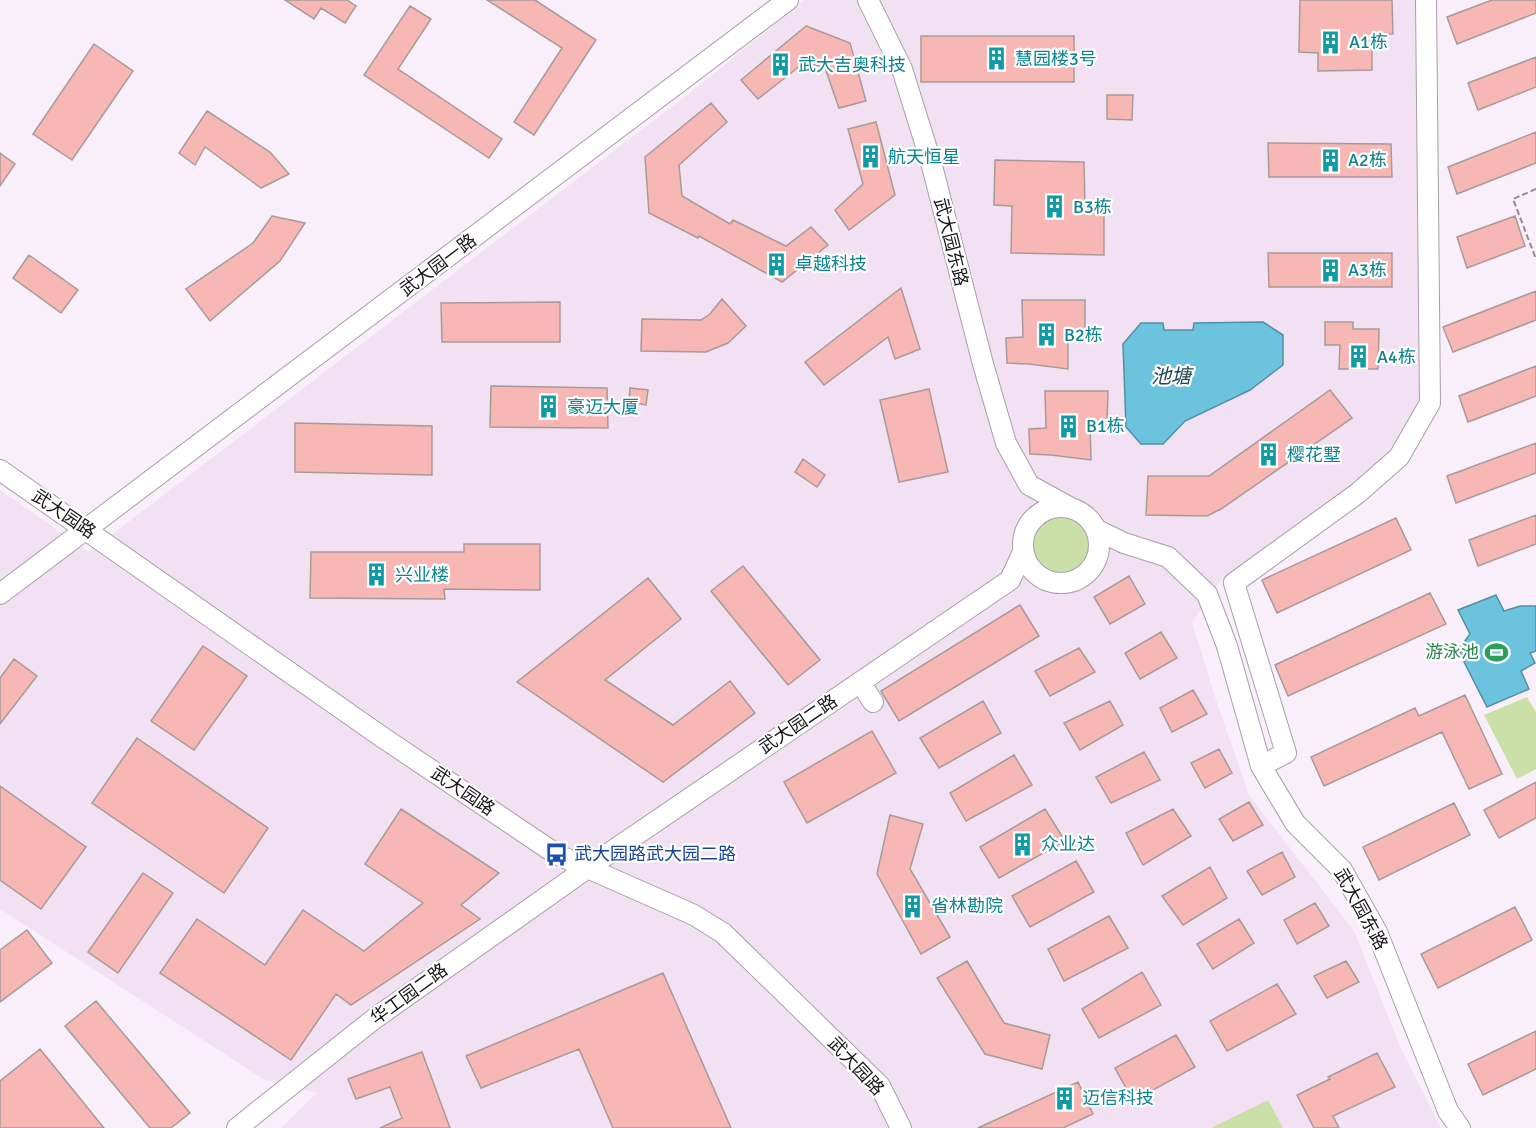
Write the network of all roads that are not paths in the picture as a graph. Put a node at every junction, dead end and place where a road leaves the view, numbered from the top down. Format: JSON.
{"nodes":[{"id":1,"x":788,"y":0,"type":"edge"},
{"id":2,"x":868,"y":0,"type":"edge"},
{"id":3,"x":1426,"y":0,"type":"edge"},
{"id":4,"x":0,"y":470,"type":"edge"},
{"id":5,"x":1029,"y":485,"type":"junction"},
{"id":6,"x":1069,"y":507,"type":"junction"},
{"id":7,"x":1027,"y":527,"type":"junction"},
{"id":8,"x":87,"y":530,"type":"junction"},
{"id":9,"x":1097,"y":530,"type":"junction"},
{"id":10,"x":1124,"y":543,"type":"junction"},
{"id":11,"x":1023,"y":552,"type":"junction"},
{"id":12,"x":1093,"y":567,"type":"junction"},
{"id":13,"x":1010,"y":580,"type":"junction"},
{"id":14,"x":1047,"y":581,"type":"junction"},
{"id":15,"x":0,"y":594,"type":"edge"},
{"id":16,"x":860,"y":682,"type":"junction"},
{"id":17,"x":873,"y":702,"type":"dead end"},
{"id":18,"x":1261,"y":766,"type":"junction"},
{"id":19,"x":586,"y":869,"type":"junction"},
{"id":20,"x":237,"y":1128,"type":"edge"},
{"id":21,"x":901,"y":1128,"type":"edge"},
{"id":22,"x":1460,"y":1128,"type":"edge"}],
"edges":[{"from":1,"to":8,"type":"street","name":"武大园一路"},
{"from":2,"to":5,"type":"street","name":"武大园东路"},
{"from":3,"to":18,"type":"street"},
{"from":4,"to":8,"type":"street","name":"武大园路"},
{"from":5,"to":6,"type":"street"},
{"from":5,"to":7,"type":"street"},
{"from":6,"to":7,"type":"street"},
{"from":6,"to":9,"type":"street"},
{"from":7,"to":11,"type":"street"},
{"from":8,"to":15,"type":"street","name":"武大园一路"},
{"from":8,"to":19,"type":"street","name":"武大园路"},
{"from":9,"to":10,"type":"street","name":"武大园东路"},
{"from":9,"to":12,"type":"street"},
{"from":10,"to":12,"type":"street"},
{"from":10,"to":18,"type":"street","name":"武大园东路"},
{"from":11,"to":13,"type":"street"},
{"from":11,"to":14,"type":"street"},
{"from":12,"to":14,"type":"street"},
{"from":13,"to":14,"type":"street"},
{"from":13,"to":16,"type":"street","name":"武大园二路"},
{"from":16,"to":17,"type":"street"},
{"from":16,"to":19,"type":"street","name":"武大园二路"},
{"from":18,"to":22,"type":"street","name":"武大园东路"},
{"from":19,"to":20,"type":"street","name":"华工园二路"},
{"from":19,"to":21,"type":"street","name":"武大园路"}]}
